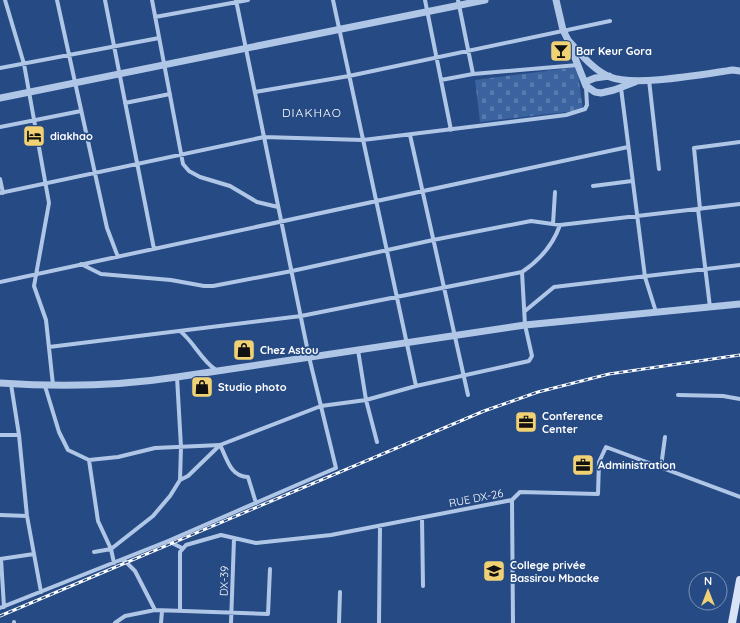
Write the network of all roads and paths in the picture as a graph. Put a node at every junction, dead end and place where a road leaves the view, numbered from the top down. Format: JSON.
{"nodes":[{"id":1,"x":5,"y":0,"type":"edge"},
{"id":2,"x":57,"y":0,"type":"edge"},
{"id":3,"x":104,"y":0,"type":"edge"},
{"id":4,"x":152,"y":0,"type":"edge"},
{"id":5,"x":248,"y":0,"type":"edge"},
{"id":6,"x":333,"y":0,"type":"edge"},
{"id":7,"x":425,"y":0,"type":"edge"},
{"id":8,"x":485,"y":0,"type":"edge"},
{"id":9,"x":556,"y":0,"type":"edge"},
{"id":10,"x":236,"y":1,"type":"edge"},
{"id":11,"x":459,"y":3,"type":"edge"},
{"id":12,"x":427,"y":12,"type":"junction"},
{"id":13,"x":155,"y":17,"type":"junction"},
{"id":14,"x":610,"y":21,"type":"dead end"},
{"id":15,"x":339,"y":29,"type":"junction"},
{"id":16,"x":563,"y":30,"type":"junction"},
{"id":17,"x":159,"y":38,"type":"junction"},
{"id":18,"x":568,"y":40,"type":"junction"},
{"id":19,"x":114,"y":46,"type":"junction"},
{"id":20,"x":246,"y":48,"type":"junction"},
{"id":21,"x":468,"y":50,"type":"junction"},
{"id":22,"x":69,"y":55,"type":"junction"},
{"id":23,"x":436,"y":58,"type":"junction"},
{"id":24,"x":24,"y":64,"type":"junction"},
{"id":25,"x":164,"y":65,"type":"junction"},
{"id":26,"x":578,"y":65,"type":"junction"},
{"id":27,"x":0,"y":68,"type":"edge"},
{"id":28,"x":738,"y":70,"type":"edge"},
{"id":29,"x":119,"y":74,"type":"junction"},
{"id":30,"x":473,"y":74,"type":"junction"},
{"id":31,"x":349,"y":76,"type":"junction"},
{"id":32,"x":610,"y":76,"type":"junction"},
{"id":33,"x":441,"y":80,"type":"junction"},
{"id":34,"x":649,"y":80,"type":"junction"},
{"id":35,"x":639,"y":81,"type":"junction"},
{"id":36,"x":75,"y":82,"type":"junction"},
{"id":37,"x":586,"y":84,"type":"junction"},
{"id":38,"x":620,"y":88,"type":"junction"},
{"id":39,"x":28,"y":92,"type":"junction"},
{"id":40,"x":255,"y":92,"type":"junction"},
{"id":41,"x":170,"y":94,"type":"junction"},
{"id":42,"x":0,"y":98,"type":"edge"},
{"id":43,"x":125,"y":103,"type":"junction"},
{"id":44,"x":81,"y":111,"type":"junction"},
{"id":45,"x":34,"y":121,"type":"junction"},
{"id":46,"x":0,"y":127,"type":"edge"},
{"id":47,"x":451,"y":130,"type":"junction"},
{"id":48,"x":410,"y":135,"type":"junction"},
{"id":49,"x":264,"y":137,"type":"junction"},
{"id":50,"x":363,"y":140,"type":"junction"},
{"id":51,"x":740,"y":142,"type":"edge"},
{"id":52,"x":628,"y":147,"type":"junction"},
{"id":53,"x":181,"y":155,"type":"junction"},
{"id":54,"x":137,"y":164,"type":"junction"},
{"id":55,"x":659,"y":169,"type":"dead end"},
{"id":56,"x":95,"y":173,"type":"junction"},
{"id":57,"x":0,"y":179,"type":"edge"},
{"id":58,"x":632,"y":180,"type":"junction"},
{"id":59,"x":46,"y":184,"type":"junction"},
{"id":60,"x":594,"y":186,"type":"dead end"},
{"id":61,"x":422,"y":191,"type":"junction"},
{"id":62,"x":555,"y":192,"type":"dead end"},
{"id":63,"x":1,"y":193,"type":"edge"},
{"id":64,"x":376,"y":201,"type":"junction"},
{"id":65,"x":740,"y":204,"type":"edge"},
{"id":66,"x":278,"y":207,"type":"junction"},
{"id":67,"x":699,"y":209,"type":"junction"},
{"id":68,"x":637,"y":216,"type":"junction"},
{"id":69,"x":281,"y":221,"type":"junction"},
{"id":70,"x":553,"y":224,"type":"junction"},
{"id":71,"x":560,"y":225,"type":"junction"},
{"id":72,"x":433,"y":240,"type":"junction"},
{"id":73,"x":154,"y":249,"type":"junction"},
{"id":74,"x":387,"y":250,"type":"junction"},
{"id":75,"x":118,"y":257,"type":"junction"},
{"id":76,"x":81,"y":264,"type":"junction"},
{"id":77,"x":740,"y":265,"type":"edge"},
{"id":78,"x":705,"y":270,"type":"junction"},
{"id":79,"x":292,"y":271,"type":"junction"},
{"id":80,"x":522,"y":272,"type":"junction"},
{"id":81,"x":35,"y":274,"type":"junction"},
{"id":82,"x":645,"y":277,"type":"junction"},
{"id":83,"x":0,"y":282,"type":"edge"},
{"id":84,"x":444,"y":287,"type":"junction"},
{"id":85,"x":397,"y":297,"type":"junction"},
{"id":86,"x":740,"y":304,"type":"edge"},
{"id":87,"x":710,"y":307,"type":"junction"},
{"id":88,"x":524,"y":311,"type":"junction"},
{"id":89,"x":656,"y":312,"type":"junction"},
{"id":90,"x":301,"y":316,"type":"junction"},
{"id":91,"x":525,"y":325,"type":"junction"},
{"id":92,"x":180,"y":331,"type":"junction"},
{"id":93,"x":454,"y":334,"type":"junction"},
{"id":94,"x":407,"y":342,"type":"junction"},
{"id":95,"x":49,"y":347,"type":"junction"},
{"id":96,"x":358,"y":350,"type":"junction"},
{"id":97,"x":309,"y":357,"type":"junction"},
{"id":98,"x":217,"y":371,"type":"junction"},
{"id":99,"x":464,"y":376,"type":"junction"},
{"id":100,"x":177,"y":378,"type":"junction"},
{"id":101,"x":0,"y":383,"type":"edge"},
{"id":102,"x":11,"y":384,"type":"junction"},
{"id":103,"x":53,"y":385,"type":"junction"},
{"id":104,"x":45,"y":386,"type":"junction"},
{"id":105,"x":416,"y":386,"type":"junction"},
{"id":106,"x":468,"y":395,"type":"dead end"},
{"id":107,"x":678,"y":395,"type":"dead end"},
{"id":108,"x":740,"y":399,"type":"edge"},
{"id":109,"x":366,"y":400,"type":"junction"},
{"id":110,"x":321,"y":406,"type":"junction"},
{"id":111,"x":0,"y":435,"type":"edge"},
{"id":112,"x":19,"y":435,"type":"junction"},
{"id":113,"x":665,"y":437,"type":"dead end"},
{"id":114,"x":377,"y":442,"type":"dead end"},
{"id":115,"x":220,"y":445,"type":"junction"},
{"id":116,"x":182,"y":447,"type":"junction"},
{"id":117,"x":89,"y":460,"type":"junction"},
{"id":118,"x":661,"y":468,"type":"junction"},
{"id":119,"x":180,"y":480,"type":"junction"},
{"id":120,"x":740,"y":497,"type":"edge"},
{"id":121,"x":512,"y":500,"type":"junction"},
{"id":122,"x":256,"y":503,"type":"junction"},
{"id":123,"x":0,"y":515,"type":"edge"},
{"id":124,"x":27,"y":516,"type":"junction"},
{"id":125,"x":422,"y":518,"type":"junction"},
{"id":126,"x":380,"y":526,"type":"junction"},
{"id":127,"x":234,"y":539,"type":"junction"},
{"id":128,"x":168,"y":541,"type":"junction"},
{"id":129,"x":182,"y":548,"type":"junction"},
{"id":130,"x":111,"y":549,"type":"junction"},
{"id":131,"x":94,"y":552,"type":"dead end"},
{"id":132,"x":34,"y":554,"type":"junction"},
{"id":133,"x":0,"y":559,"type":"edge"},
{"id":134,"x":124,"y":559,"type":"junction"},
{"id":135,"x":114,"y":563,"type":"junction"},
{"id":136,"x":270,"y":569,"type":"dead end"},
{"id":137,"x":740,"y":580,"type":"edge"},
{"id":138,"x":423,"y":586,"type":"dead end"},
{"id":139,"x":41,"y":592,"type":"junction"},
{"id":140,"x":340,"y":592,"type":"dead end"},
{"id":141,"x":2,"y":608,"type":"edge"},
{"id":142,"x":155,"y":610,"type":"junction"},
{"id":143,"x":180,"y":610,"type":"junction"},
{"id":144,"x":162,"y":611,"type":"junction"},
{"id":145,"x":232,"y":612,"type":"junction"},
{"id":146,"x":115,"y":623,"type":"edge"},
{"id":147,"x":161,"y":623,"type":"edge"},
{"id":148,"x":232,"y":623,"type":"edge"},
{"id":149,"x":339,"y":623,"type":"edge"},
{"id":150,"x":379,"y":623,"type":"edge"},
{"id":151,"x":513,"y":623,"type":"edge"},
{"id":152,"x":732,"y":623,"type":"edge"}],
"edges":[{"from":1,"to":24,"type":"street"},
{"from":2,"to":22,"type":"street"},
{"from":3,"to":19,"type":"street"},
{"from":4,"to":13,"type":"street"},
{"from":5,"to":10,"type":"street"},
{"from":6,"to":15,"type":"street"},
{"from":7,"to":12,"type":"street"},
{"from":8,"to":11,"type":"street"},
{"from":9,"to":16,"type":"street"},
{"from":10,"to":13,"type":"street"},
{"from":10,"to":20,"type":"street"},
{"from":11,"to":12,"type":"street"},
{"from":11,"to":21,"type":"street"},
{"from":12,"to":15,"type":"street"},
{"from":12,"to":23,"type":"street"},
{"from":13,"to":17,"type":"street"},
{"from":14,"to":16,"type":"street"},
{"from":15,"to":20,"type":"street"},
{"from":15,"to":31,"type":"street"},
{"from":16,"to":18,"type":"street"},
{"from":16,"to":21,"type":"street"},
{"from":17,"to":19,"type":"street"},
{"from":17,"to":25,"type":"street"},
{"from":18,"to":26,"type":"street"},
{"from":18,"to":32,"type":"street"},
{"from":19,"to":22,"type":"street"},
{"from":19,"to":29,"type":"street"},
{"from":20,"to":25,"type":"street"},
{"from":20,"to":40,"type":"street"},
{"from":21,"to":23,"type":"street"},
{"from":21,"to":30,"type":"street"},
{"from":22,"to":24,"type":"street"},
{"from":22,"to":36,"type":"street"},
{"from":23,"to":31,"type":"street"},
{"from":23,"to":33,"type":"street"},
{"from":24,"to":27,"type":"street"},
{"from":24,"to":39,"type":"street"},
{"from":25,"to":29,"type":"street"},
{"from":25,"to":41,"type":"street"},
{"from":26,"to":30,"type":"street"},
{"from":26,"to":37,"type":"street"},
{"from":28,"to":34,"type":"street"},
{"from":29,"to":36,"type":"street"},
{"from":29,"to":43,"type":"street"},
{"from":30,"to":33,"type":"street"},
{"from":31,"to":40,"type":"street"},
{"from":31,"to":50,"type":"street"},
{"from":32,"to":35,"type":"street"},
{"from":32,"to":37,"type":"street"},
{"from":33,"to":47,"type":"street"},
{"from":34,"to":35,"type":"street"},
{"from":34,"to":55,"type":"street"},
{"from":35,"to":38,"type":"street"},
{"from":36,"to":39,"type":"street"},
{"from":36,"to":44,"type":"street"},
{"from":37,"to":38,"type":"street"},
{"from":37,"to":47,"type":"street"},
{"from":38,"to":52,"type":"street"},
{"from":39,"to":42,"type":"street"},
{"from":39,"to":45,"type":"street"},
{"from":40,"to":49,"type":"street"},
{"from":41,"to":43,"type":"street"},
{"from":41,"to":53,"type":"street"},
{"from":43,"to":54,"type":"street"},
{"from":44,"to":45,"type":"street"},
{"from":44,"to":56,"type":"street"},
{"from":45,"to":46,"type":"street"},
{"from":45,"to":59,"type":"street"},
{"from":47,"to":48,"type":"street"},
{"from":48,"to":50,"type":"street"},
{"from":48,"to":61,"type":"street"},
{"from":49,"to":50,"type":"street"},
{"from":49,"to":53,"type":"street"},
{"from":49,"to":66,"type":"street"},
{"from":50,"to":64,"type":"street"},
{"from":51,"to":67,"type":"street"},
{"from":52,"to":58,"type":"street"},
{"from":52,"to":61,"type":"street"},
{"from":53,"to":54,"type":"street"},
{"from":53,"to":66,"type":"street"},
{"from":54,"to":56,"type":"street"},
{"from":54,"to":73,"type":"street"},
{"from":56,"to":59,"type":"street"},
{"from":56,"to":75,"type":"street"},
{"from":57,"to":63,"type":"street"},
{"from":58,"to":60,"type":"street"},
{"from":58,"to":68,"type":"street"},
{"from":59,"to":63,"type":"street"},
{"from":59,"to":81,"type":"street"},
{"from":61,"to":64,"type":"street"},
{"from":61,"to":72,"type":"street"},
{"from":62,"to":70,"type":"street"},
{"from":64,"to":69,"type":"street"},
{"from":64,"to":74,"type":"street"},
{"from":65,"to":67,"type":"street"},
{"from":66,"to":69,"type":"street"},
{"from":67,"to":68,"type":"street"},
{"from":67,"to":78,"type":"street"},
{"from":68,"to":71,"type":"street"},
{"from":68,"to":82,"type":"street"},
{"from":69,"to":73,"type":"street"},
{"from":69,"to":79,"type":"street"},
{"from":70,"to":71,"type":"street"},
{"from":70,"to":72,"type":"street"},
{"from":71,"to":80,"type":"street"},
{"from":72,"to":74,"type":"street"},
{"from":72,"to":84,"type":"street"},
{"from":73,"to":75,"type":"street"},
{"from":74,"to":79,"type":"street"},
{"from":74,"to":85,"type":"street"},
{"from":75,"to":76,"type":"street"},
{"from":76,"to":79,"type":"street"},
{"from":76,"to":81,"type":"street"},
{"from":77,"to":78,"type":"street"},
{"from":78,"to":82,"type":"street"},
{"from":78,"to":87,"type":"street"},
{"from":79,"to":90,"type":"street"},
{"from":80,"to":84,"type":"street"},
{"from":80,"to":88,"type":"street"},
{"from":81,"to":83,"type":"street"},
{"from":81,"to":95,"type":"street"},
{"from":82,"to":88,"type":"street"},
{"from":82,"to":89,"type":"street"},
{"from":84,"to":85,"type":"street"},
{"from":84,"to":93,"type":"street"},
{"from":85,"to":90,"type":"street"},
{"from":85,"to":94,"type":"street"},
{"from":86,"to":87,"type":"street"},
{"from":87,"to":89,"type":"street"},
{"from":88,"to":91,"type":"street"},
{"from":89,"to":91,"type":"street"},
{"from":90,"to":92,"type":"street"},
{"from":90,"to":97,"type":"street"},
{"from":91,"to":93,"type":"street"},
{"from":91,"to":99,"type":"street"},
{"from":92,"to":95,"type":"street"},
{"from":92,"to":98,"type":"street"},
{"from":93,"to":94,"type":"street"},
{"from":93,"to":99,"type":"street"},
{"from":94,"to":96,"type":"street"},
{"from":94,"to":105,"type":"street"},
{"from":95,"to":103,"type":"street"},
{"from":96,"to":97,"type":"street"},
{"from":96,"to":109,"type":"street"},
{"from":97,"to":98,"type":"street"},
{"from":97,"to":110,"type":"street"},
{"from":98,"to":100,"type":"street"},
{"from":99,"to":105,"type":"street"},
{"from":99,"to":106,"type":"street"},
{"from":100,"to":103,"type":"street"},
{"from":100,"to":116,"type":"street"},
{"from":101,"to":102,"type":"street"},
{"from":102,"to":104,"type":"street"},
{"from":102,"to":112,"type":"street"},
{"from":103,"to":104,"type":"street"},
{"from":104,"to":117,"type":"street"},
{"from":105,"to":109,"type":"street"},
{"from":107,"to":108,"type":"street"},
{"from":109,"to":110,"type":"street"},
{"from":109,"to":114,"type":"street"},
{"from":110,"to":115,"type":"street"},
{"from":110,"to":122,"type":"street"},
{"from":111,"to":112,"type":"street"},
{"from":112,"to":124,"type":"street"},
{"from":113,"to":118,"type":"street"},
{"from":115,"to":116,"type":"street"},
{"from":115,"to":119,"type":"street"},
{"from":115,"to":122,"type":"street"},
{"from":116,"to":117,"type":"street"},
{"from":116,"to":119,"type":"street"},
{"from":117,"to":130,"type":"street"},
{"from":118,"to":120,"type":"street"},
{"from":118,"to":121,"type":"street","name":"RUE DX-26"},
{"from":119,"to":130,"type":"street"},
{"from":121,"to":125,"type":"street","name":"RUE DX-26"},
{"from":121,"to":151,"type":"street"},
{"from":122,"to":128,"type":"street"},
{"from":123,"to":124,"type":"street"},
{"from":124,"to":132,"type":"street"},
{"from":125,"to":126,"type":"street","name":"RUE DX-26"},
{"from":125,"to":138,"type":"street"},
{"from":126,"to":127,"type":"street","name":"RUE DX-26"},
{"from":126,"to":150,"type":"street"},
{"from":127,"to":129,"type":"street","name":"RUE DX-26"},
{"from":127,"to":145,"type":"street","name":"DX-39"},
{"from":128,"to":129,"type":"street"},
{"from":128,"to":134,"type":"street"},
{"from":129,"to":143,"type":"street"},
{"from":130,"to":131,"type":"street"},
{"from":130,"to":135,"type":"street"},
{"from":132,"to":133,"type":"street"},
{"from":132,"to":139,"type":"street"},
{"from":133,"to":141,"type":"street"},
{"from":134,"to":135,"type":"street"},
{"from":134,"to":142,"type":"street"},
{"from":135,"to":139,"type":"street"},
{"from":136,"to":145,"type":"street"},
{"from":137,"to":152,"type":"main road"},
{"from":139,"to":141,"type":"street"},
{"from":140,"to":149,"type":"street"},
{"from":142,"to":144,"type":"street"},
{"from":142,"to":146,"type":"street"},
{"from":143,"to":144,"type":"street"},
{"from":143,"to":145,"type":"street"},
{"from":144,"to":147,"type":"street"},
{"from":145,"to":148,"type":"street","name":"DX-39"}]}
